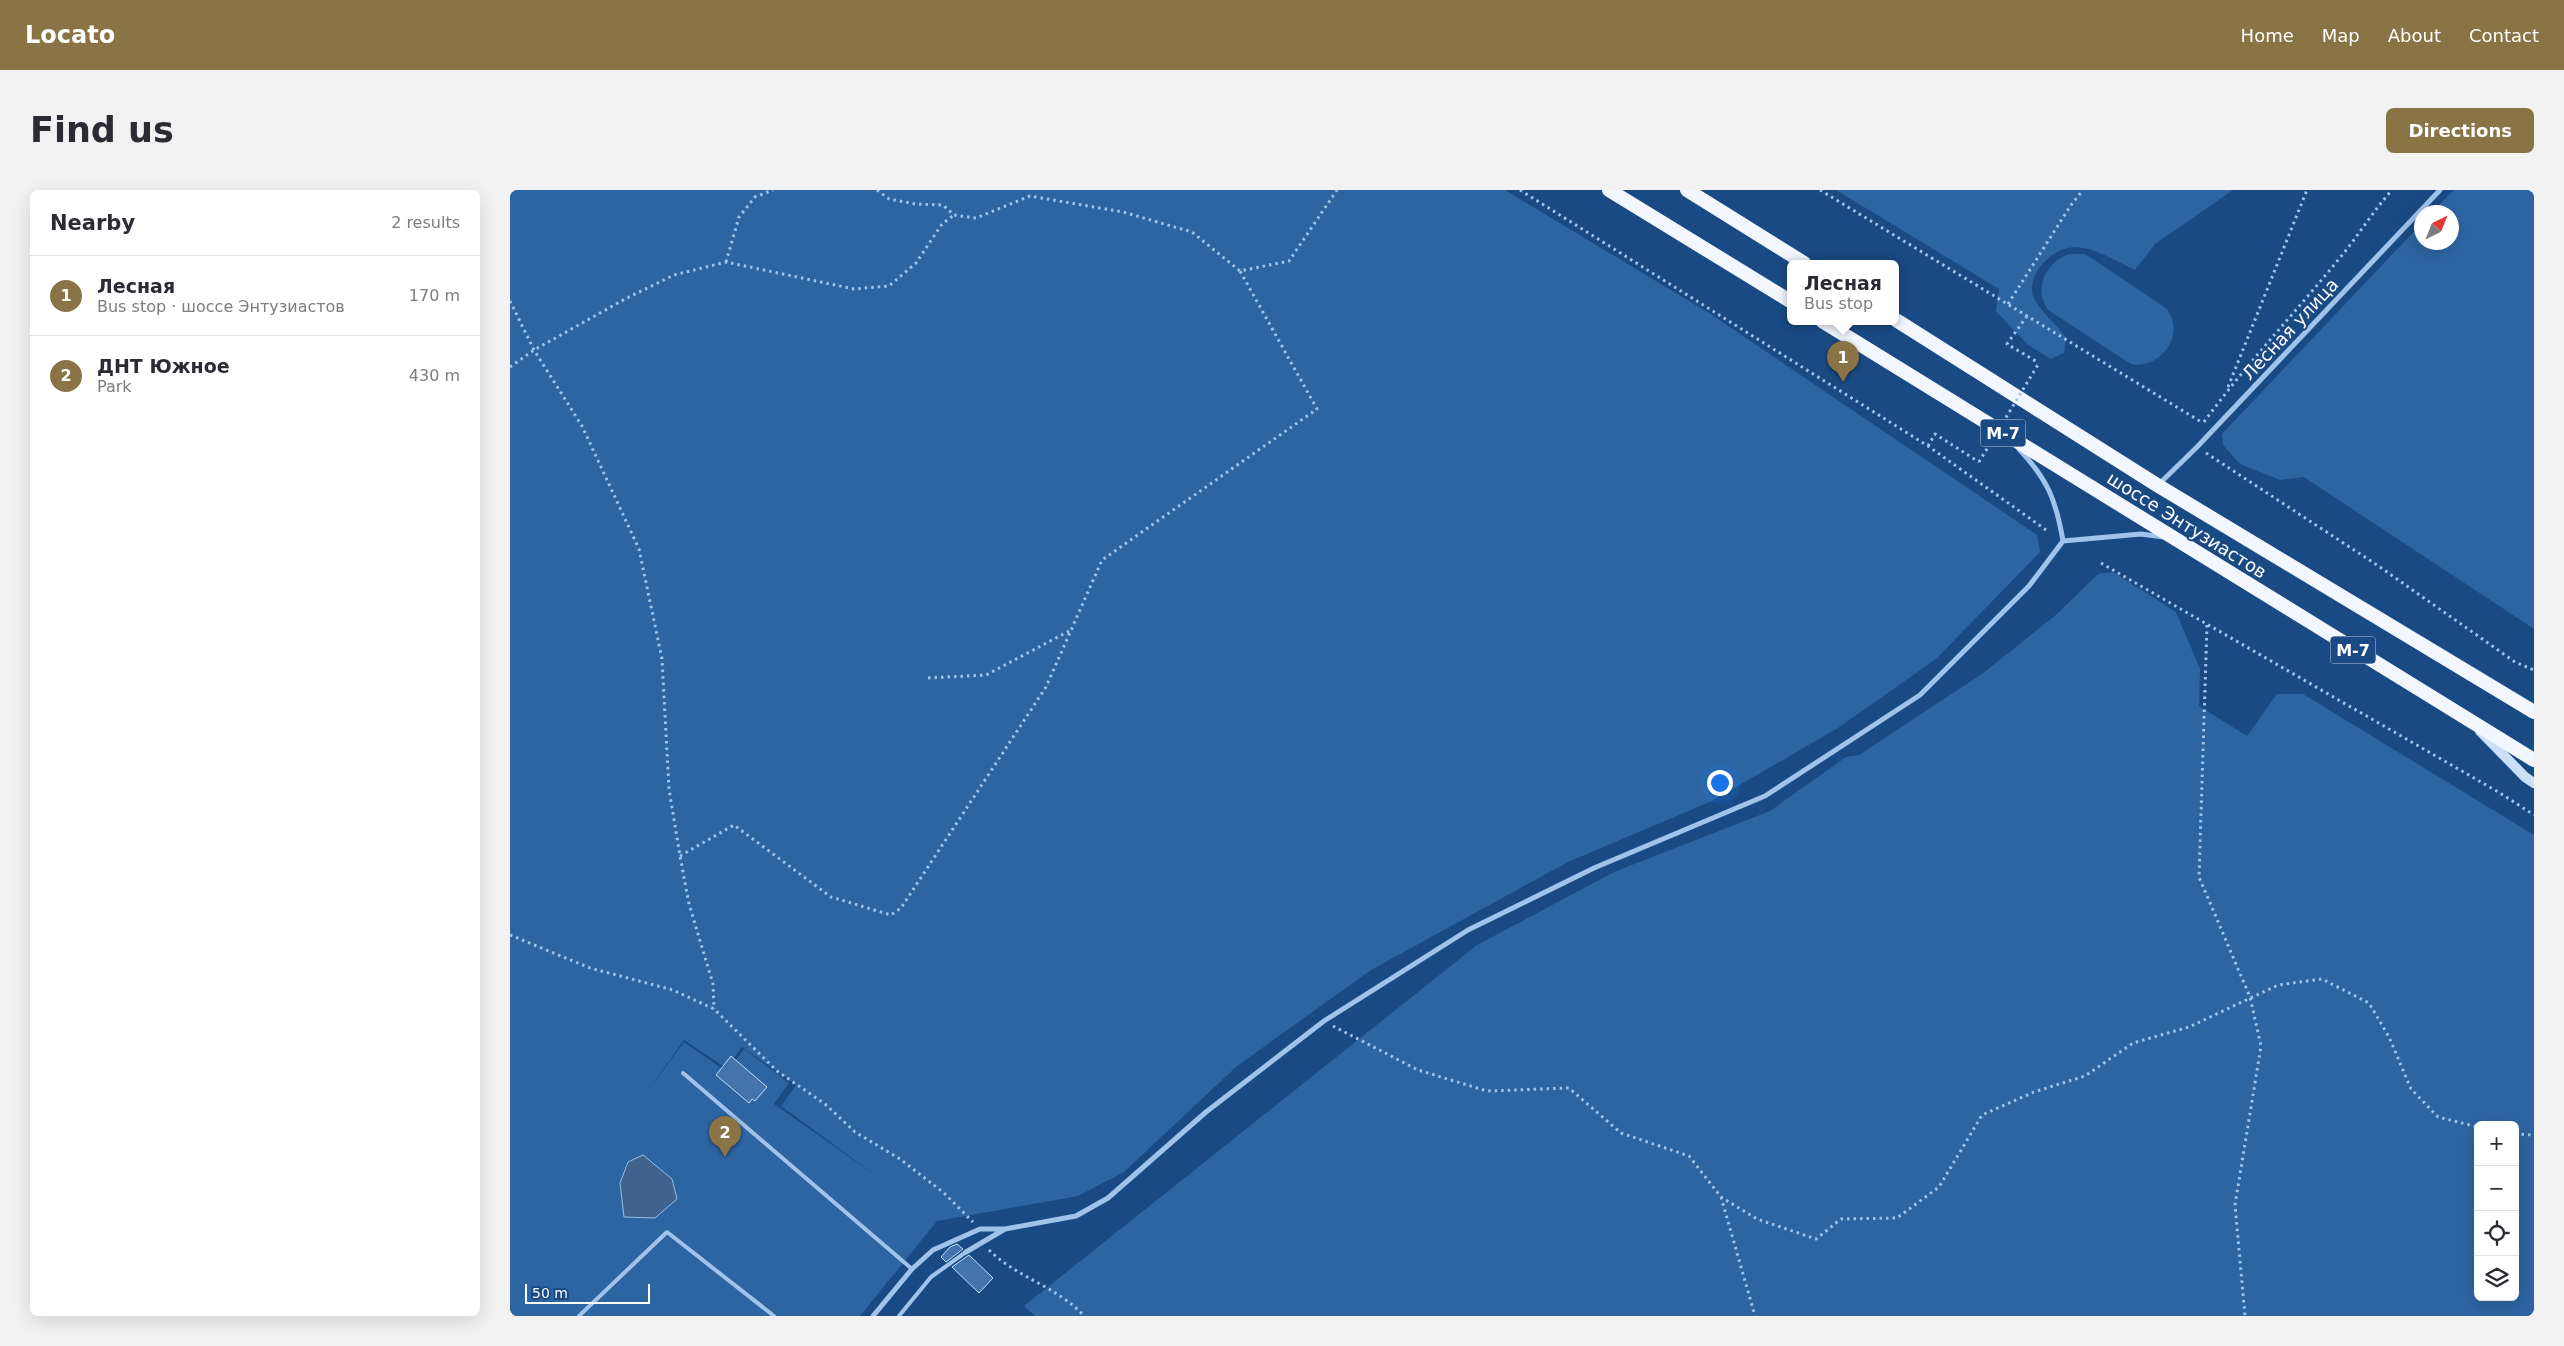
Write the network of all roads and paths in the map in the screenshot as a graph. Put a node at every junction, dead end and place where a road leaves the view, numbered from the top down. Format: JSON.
{"nodes":[{"id":1,"x":774,"y":190,"type":"edge"},
{"id":2,"x":878,"y":190,"type":"edge"},
{"id":3,"x":1337,"y":190,"type":"edge"},
{"id":4,"x":1520,"y":190,"type":"edge"},
{"id":5,"x":1609,"y":190,"type":"edge"},
{"id":6,"x":1686,"y":190,"type":"edge"},
{"id":7,"x":1820,"y":190,"type":"edge"},
{"id":8,"x":2083,"y":190,"type":"edge"},
{"id":9,"x":2307,"y":190,"type":"edge"},
{"id":10,"x":2392,"y":190,"type":"edge"},
{"id":11,"x":2440,"y":190,"type":"edge"},
{"id":12,"x":954,"y":215,"type":"junction"},
{"id":13,"x":1799,"y":260,"type":"edge"},
{"id":14,"x":726,"y":262,"type":"junction"},
{"id":15,"x":1240,"y":270,"type":"junction"},
{"id":16,"x":1787,"y":300,"type":"edge"},
{"id":17,"x":510,"y":301,"type":"edge"},
{"id":18,"x":2008,"y":304,"type":"junction"},
{"id":19,"x":2027,"y":316,"type":"junction"},
{"id":20,"x":1899,"y":322,"type":"edge"},
{"id":21,"x":1828,"y":325,"type":"edge"},
{"id":22,"x":534,"y":350,"type":"junction"},
{"id":23,"x":510,"y":367,"type":"edge"},
{"id":24,"x":2227,"y":390,"type":"junction"},
{"id":25,"x":2203,"y":422,"type":"junction"},
{"id":26,"x":2008,"y":437,"type":"junction"},
{"id":27,"x":1928,"y":446,"type":"junction"},
{"id":28,"x":2197,"y":447,"type":"junction"},
{"id":29,"x":2157,"y":485,"type":"junction"},
{"id":30,"x":2049,"y":532,"type":"dead end"},
{"id":31,"x":2172,"y":538,"type":"junction"},
{"id":32,"x":2063,"y":541,"type":"junction"},
{"id":33,"x":2101,"y":563,"type":"dead end"},
{"id":34,"x":2207,"y":625,"type":"junction"},
{"id":35,"x":1071,"y":630,"type":"junction"},
{"id":36,"x":2534,"y":670,"type":"edge"},
{"id":37,"x":928,"y":678,"type":"dead end"},
{"id":38,"x":2496,"y":689,"type":"junction"},
{"id":39,"x":2534,"y":704,"type":"edge"},
{"id":40,"x":2534,"y":712,"type":"edge"},
{"id":41,"x":2472,"y":723,"type":"junction"},
{"id":42,"x":2534,"y":760,"type":"edge"},
{"id":43,"x":2534,"y":783,"type":"edge"},
{"id":44,"x":2534,"y":815,"type":"edge"},
{"id":45,"x":680,"y":856,"type":"junction"},
{"id":46,"x":510,"y":935,"type":"edge"},
{"id":47,"x":2250,"y":997,"type":"junction"},
{"id":48,"x":714,"y":1009,"type":"junction"},
{"id":49,"x":1324,"y":1021,"type":"junction"},
{"id":50,"x":683,"y":1073,"type":"dead end"},
{"id":51,"x":2474,"y":1126,"type":"edge"},
{"id":52,"x":2519,"y":1134,"type":"edge"},
{"id":53,"x":2534,"y":1136,"type":"edge"},
{"id":54,"x":1721,"y":1197,"type":"junction"},
{"id":55,"x":980,"y":1229,"type":"junction"},
{"id":56,"x":1005,"y":1229,"type":"junction"},
{"id":57,"x":981,"y":1243,"type":"junction"},
{"id":58,"x":966,"y":1252,"type":"joint"},
{"id":59,"x":912,"y":1269,"type":"junction"},
{"id":60,"x":579,"y":1316,"type":"edge"},
{"id":61,"x":774,"y":1316,"type":"edge"},
{"id":62,"x":873,"y":1316,"type":"edge"},
{"id":63,"x":899,"y":1316,"type":"edge"},
{"id":64,"x":1084,"y":1316,"type":"edge"},
{"id":65,"x":1755,"y":1316,"type":"edge"},
{"id":66,"x":2245,"y":1316,"type":"edge"}],
"edges":[{"from":1,"to":14,"type":"path"},
{"from":2,"to":12,"type":"path"},
{"from":3,"to":15,"type":"path"},
{"from":4,"to":27,"type":"path"},
{"from":5,"to":16,"type":"highway"},
{"from":6,"to":13,"type":"highway"},
{"from":7,"to":18,"type":"path"},
{"from":8,"to":18,"type":"path"},
{"from":9,"to":24,"type":"path"},
{"from":10,"to":24,"type":"path"},
{"from":11,"to":28,"type":"street","name":"Лесная улица"},
{"from":12,"to":14,"type":"path"},
{"from":12,"to":15,"type":"path"},
{"from":14,"to":22,"type":"path"},
{"from":15,"to":35,"type":"path"},
{"from":17,"to":22,"type":"path"},
{"from":18,"to":19,"type":"path"},
{"from":19,"to":25,"type":"path"},
{"from":19,"to":27,"type":"path","bridge":true},
{"from":20,"to":29,"type":"highway","name":"шоссе Энтузиастов","number":"М-7"},
{"from":21,"to":26,"type":"highway","name":"шоссе Энтузиастов","number":"М-7"},
{"from":22,"to":23,"type":"path"},
{"from":22,"to":45,"type":"path"},
{"from":24,"to":25,"type":"path"},
{"from":25,"to":28,"type":"path"},
{"from":26,"to":31,"type":"highway","name":"шоссе Энтузиастов","number":"М-7"},
{"from":26,"to":32,"type":"street"},
{"from":27,"to":30,"type":"path"},
{"from":28,"to":29,"type":"street","name":"Лесная улица"},
{"from":28,"to":36,"type":"path"},
{"from":29,"to":38,"type":"highway","name":"шоссе Энтузиастов","number":"М-7"},
{"from":31,"to":32,"type":"street"},
{"from":31,"to":41,"type":"highway","name":"шоссе Энтузиастов","number":"М-7"},
{"from":32,"to":49,"type":"street"},
{"from":33,"to":34,"type":"path"},
{"from":34,"to":44,"type":"path"},
{"from":34,"to":47,"type":"path"},
{"from":35,"to":37,"type":"path"},
{"from":35,"to":45,"type":"path"},
{"from":38,"to":39,"type":"main road"},
{"from":38,"to":40,"type":"highway","name":"шоссе Энтузиастов","number":"М-7"},
{"from":41,"to":42,"type":"highway","name":"шоссе Энтузиастов","number":"М-7"},
{"from":41,"to":43,"type":"main road"},
{"from":45,"to":48,"type":"path"},
{"from":46,"to":48,"type":"path"},
{"from":47,"to":51,"type":"path"},
{"from":47,"to":54,"type":"path"},
{"from":47,"to":66,"type":"path"},
{"from":48,"to":55,"type":"path"},
{"from":49,"to":54,"type":"path"},
{"from":49,"to":56,"type":"street"},
{"from":50,"to":59,"type":"lane"},
{"from":52,"to":53,"type":"path"},
{"from":54,"to":65,"type":"path"},
{"from":55,"to":56,"type":"street"},
{"from":55,"to":59,"type":"street"},
{"from":56,"to":57,"type":"street"},
{"from":57,"to":58,"type":"street"},
{"from":57,"to":64,"type":"path"},
{"from":58,"to":63,"type":"lane"},
{"from":59,"to":62,"type":"street"},
{"from":60,"to":61,"type":"lane"}]}
